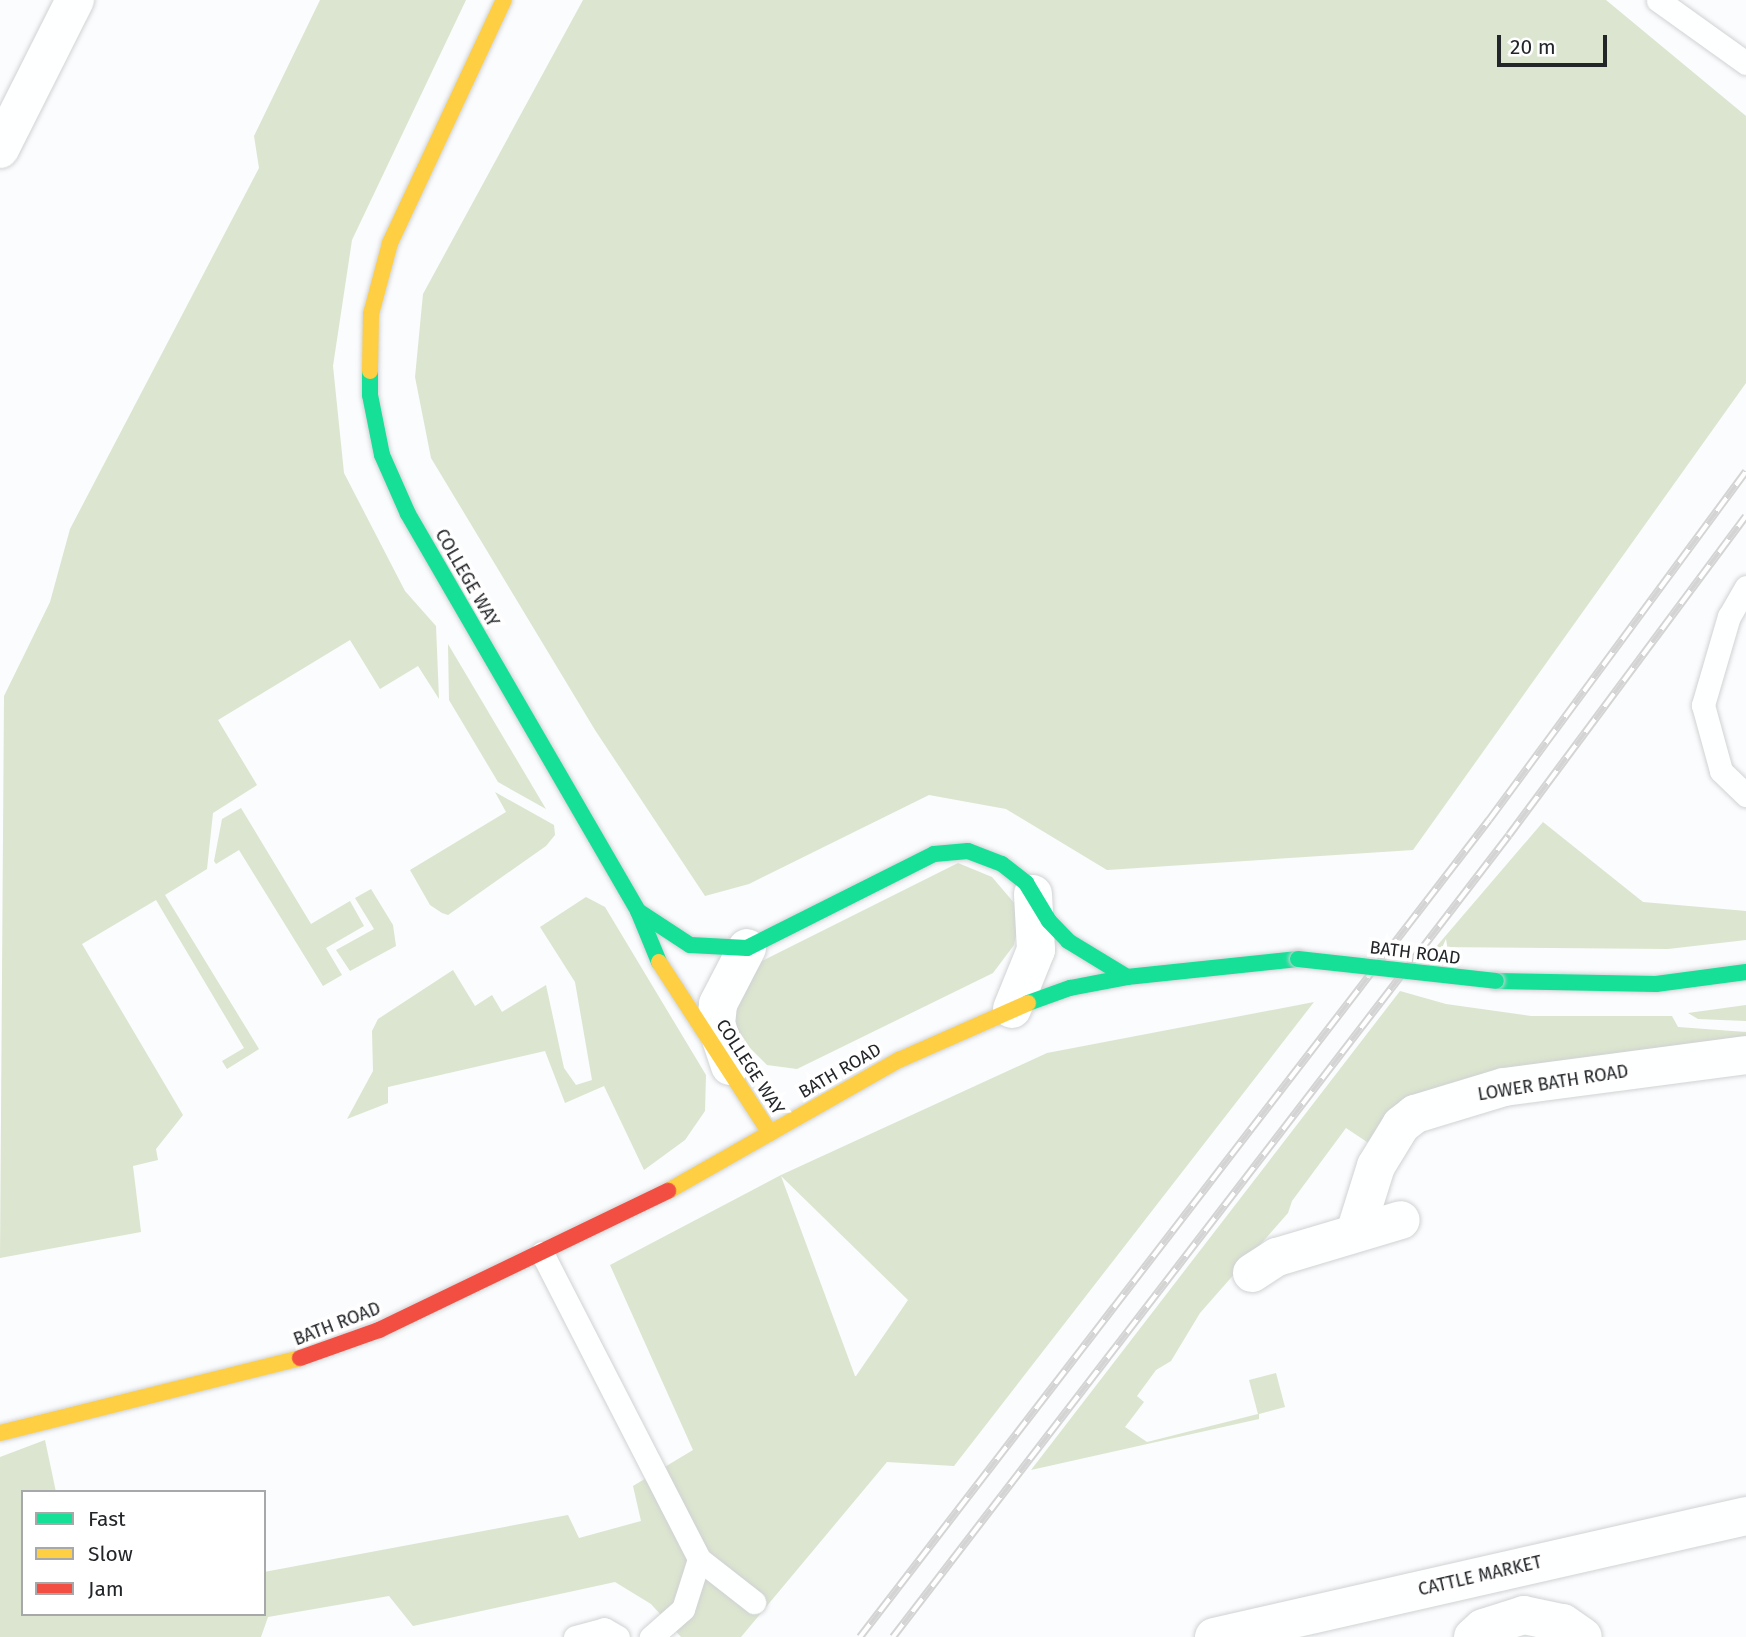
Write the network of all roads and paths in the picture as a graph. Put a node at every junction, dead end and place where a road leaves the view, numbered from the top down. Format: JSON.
{"nodes":[{"id":1,"x":75,"y":0,"type":"edge"},
{"id":2,"x":504,"y":0,"type":"edge"},
{"id":3,"x":1658,"y":0,"type":"edge"},
{"id":4,"x":1746,"y":63,"type":"edge"},
{"id":5,"x":0,"y":149,"type":"edge"},
{"id":6,"x":1746,"y":587,"type":"edge"},
{"id":7,"x":1746,"y":795,"type":"edge"},
{"id":8,"x":1033,"y":894,"type":"junction"},
{"id":9,"x":638,"y":911,"type":"junction"},
{"id":10,"x":747,"y":947,"type":"junction"},
{"id":11,"x":1746,"y":972,"type":"edge"},
{"id":12,"x":1127,"y":977,"type":"junction"},
{"id":13,"x":1012,"y":1009,"type":"junction"},
{"id":14,"x":1746,"y":1055,"type":"edge"},
{"id":15,"x":730,"y":1066,"type":"junction"},
{"id":16,"x":770,"y":1133,"type":"junction"},
{"id":17,"x":1401,"y":1220,"type":"dead end"},
{"id":18,"x":1355,"y":1233,"type":"junction"},
{"id":19,"x":542,"y":1253,"type":"junction"},
{"id":20,"x":1252,"y":1273,"type":"dead end"},
{"id":21,"x":0,"y":1433,"type":"edge"},
{"id":22,"x":1746,"y":1516,"type":"edge"},
{"id":23,"x":699,"y":1559,"type":"junction"},
{"id":24,"x":754,"y":1602,"type":"dead end"},
{"id":25,"x":575,"y":1637,"type":"edge"},
{"id":26,"x":618,"y":1637,"type":"edge"},
{"id":27,"x":650,"y":1637,"type":"edge"},
{"id":28,"x":1214,"y":1637,"type":"edge"},
{"id":29,"x":1473,"y":1637,"type":"edge"},
{"id":30,"x":1583,"y":1637,"type":"edge"}],
"edges":[{"from":1,"to":5,"type":"street"},
{"from":2,"to":9,"type":"main road","name":"COLLEGE WAY"},
{"from":3,"to":4,"type":"lane"},
{"from":6,"to":7,"type":"lane"},
{"from":8,"to":10,"type":"main road"},
{"from":8,"to":12,"type":"main road"},
{"from":8,"to":13,"type":"street"},
{"from":9,"to":10,"type":"main road"},
{"from":9,"to":15,"type":"main road","name":"COLLEGE WAY"},
{"from":10,"to":15,"type":"street"},
{"from":11,"to":12,"type":"main road","name":"BATH ROAD","bridge":true},
{"from":12,"to":13,"type":"main road","name":"BATH ROAD"},
{"from":13,"to":16,"type":"main road","name":"BATH ROAD"},
{"from":14,"to":18,"type":"street","name":"LOWER BATH ROAD"},
{"from":15,"to":16,"type":"main road","name":"COLLEGE WAY"},
{"from":16,"to":19,"type":"main road","name":"BATH ROAD"},
{"from":17,"to":18,"type":"street"},
{"from":18,"to":20,"type":"street"},
{"from":19,"to":21,"type":"main road","name":"BATH ROAD"},
{"from":19,"to":23,"type":"lane"},
{"from":22,"to":28,"type":"street","name":"CATTLE MARKET"},
{"from":23,"to":24,"type":"lane"},
{"from":23,"to":27,"type":"lane"},
{"from":25,"to":26,"type":"lane"},
{"from":29,"to":30,"type":"street"}]}
